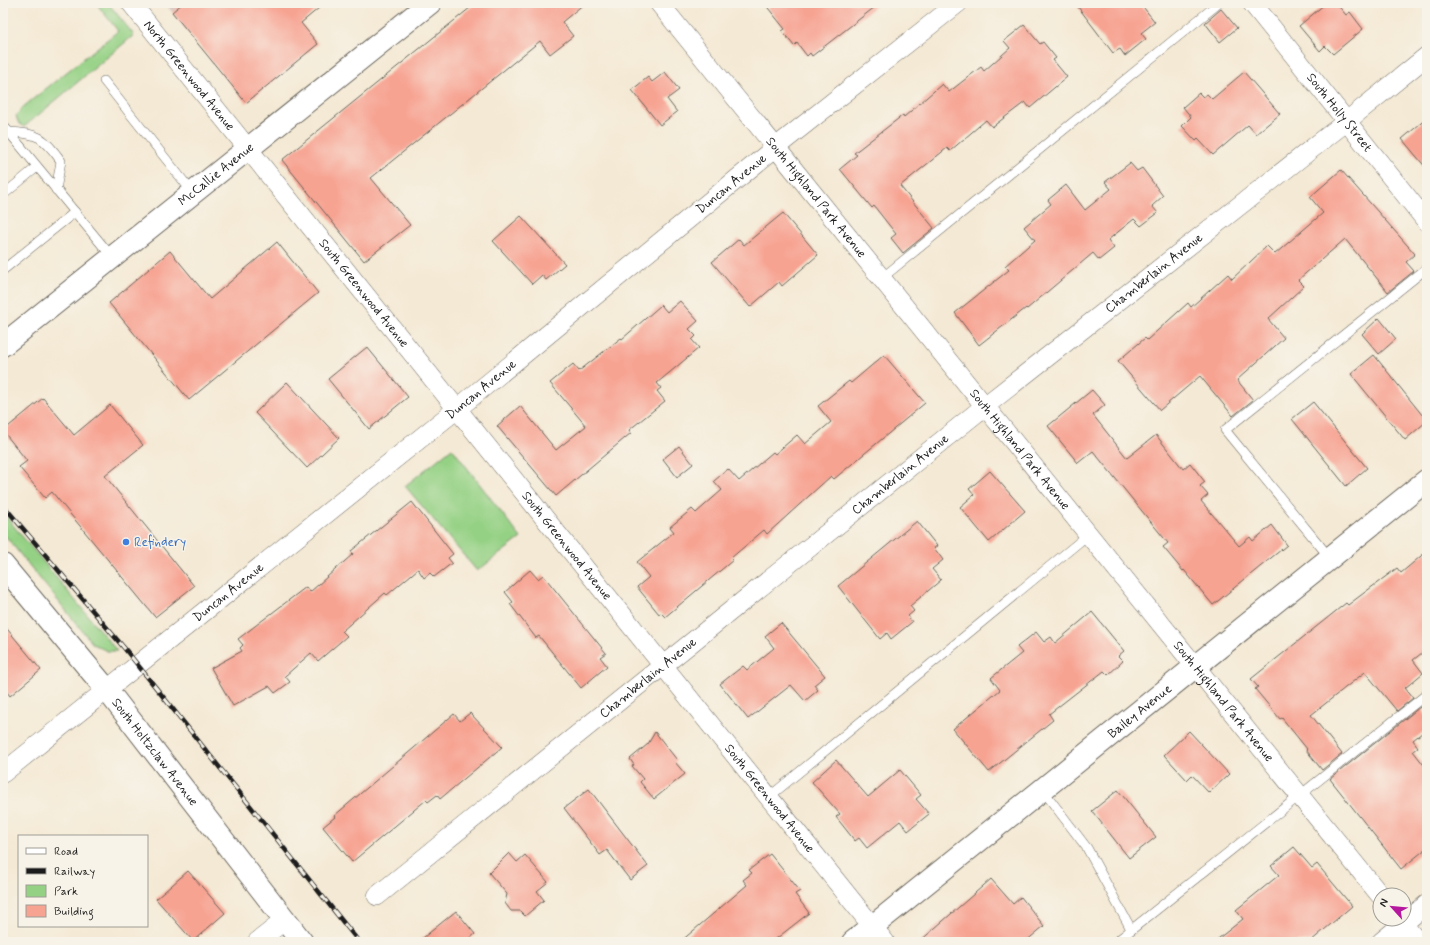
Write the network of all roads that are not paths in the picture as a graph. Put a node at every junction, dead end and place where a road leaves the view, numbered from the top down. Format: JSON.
{"nodes":[{"id":1,"x":131,"y":3,"type":"edge"},
{"id":2,"x":430,"y":3,"type":"edge"},
{"id":3,"x":659,"y":3,"type":"edge"},
{"id":4,"x":958,"y":3,"type":"edge"},
{"id":5,"x":1219,"y":3,"type":"edge"},
{"id":6,"x":1252,"y":3,"type":"edge"},
{"id":7,"x":1427,"y":56,"type":"edge"},
{"id":8,"x":104,"y":81,"type":"dead end"},
{"id":9,"x":1347,"y":121,"type":"junction"},
{"id":10,"x":3,"y":125,"type":"edge"},
{"id":11,"x":9,"y":132,"type":"junction"},
{"id":12,"x":776,"y":147,"type":"junction"},
{"id":13,"x":248,"y":149,"type":"junction"},
{"id":14,"x":37,"y":167,"type":"junction"},
{"id":15,"x":56,"y":190,"type":"junction"},
{"id":16,"x":193,"y":193,"type":"junction"},
{"id":17,"x":3,"y":194,"type":"edge"},
{"id":18,"x":75,"y":212,"type":"junction"},
{"id":19,"x":1427,"y":222,"type":"edge"},
{"id":20,"x":112,"y":257,"type":"junction"},
{"id":21,"x":1427,"y":268,"type":"edge"},
{"id":22,"x":3,"y":270,"type":"edge"},
{"id":23,"x":882,"y":278,"type":"junction"},
{"id":24,"x":3,"y":345,"type":"edge"},
{"id":25,"x":985,"y":406,"type":"junction"},
{"id":26,"x":457,"y":409,"type":"junction"},
{"id":27,"x":1427,"y":480,"type":"edge"},
{"id":28,"x":1089,"y":534,"type":"junction"},
{"id":29,"x":1330,"y":558,"type":"junction"},
{"id":30,"x":3,"y":565,"type":"edge"},
{"id":31,"x":664,"y":666,"type":"junction"},
{"id":32,"x":1196,"y":667,"type":"junction"},
{"id":33,"x":107,"y":690,"type":"junction"},
{"id":34,"x":1427,"y":694,"type":"edge"},
{"id":35,"x":3,"y":774,"type":"edge"},
{"id":36,"x":1042,"y":789,"type":"junction"},
{"id":37,"x":1300,"y":795,"type":"junction"},
{"id":38,"x":769,"y":798,"type":"junction"},
{"id":39,"x":1374,"y":887,"type":"edge"},
{"id":40,"x":377,"y":896,"type":"dead end"},
{"id":41,"x":1427,"y":904,"type":"edge"},
{"id":42,"x":1412,"y":914,"type":"edge"},
{"id":43,"x":285,"y":920,"type":"junction"},
{"id":44,"x":1395,"y":927,"type":"edge"},
{"id":45,"x":1406,"y":927,"type":"edge"},
{"id":46,"x":1131,"y":929,"type":"junction"},
{"id":47,"x":879,"y":934,"type":"edge"},
{"id":48,"x":257,"y":942,"type":"edge"},
{"id":49,"x":302,"y":942,"type":"edge"},
{"id":50,"x":853,"y":942,"type":"edge"},
{"id":51,"x":1116,"y":942,"type":"edge"},
{"id":52,"x":1381,"y":942,"type":"edge"},
{"id":53,"x":1418,"y":942,"type":"edge"}],
"edges":[{"from":1,"to":13,"type":"street","name":"North Greenwood Avenue"},
{"from":2,"to":13,"type":"main road","name":"McCallie Avenue"},
{"from":3,"to":12,"type":"street","name":"South Highland Park Avenue"},
{"from":4,"to":12,"type":"street","name":"Duncan Avenue"},
{"from":5,"to":23,"type":"lane"},
{"from":6,"to":9,"type":"street","name":"South Holly Street"},
{"from":7,"to":9,"type":"street","name":"Chamberlain Avenue"},
{"from":8,"to":16,"type":"lane"},
{"from":9,"to":19,"type":"street","name":"South Holly Street"},
{"from":9,"to":25,"type":"street","name":"Chamberlain Avenue"},
{"from":10,"to":11,"type":"lane"},
{"from":11,"to":14,"type":"lane"},
{"from":11,"to":15,"type":"lane"},
{"from":12,"to":23,"type":"street","name":"South Highland Park Avenue"},
{"from":12,"to":26,"type":"street","name":"Duncan Avenue"},
{"from":13,"to":16,"type":"main road","name":"McCallie Avenue"},
{"from":13,"to":26,"type":"street","name":"South Greenwood Avenue"},
{"from":14,"to":15,"type":"lane"},
{"from":14,"to":17,"type":"lane"},
{"from":15,"to":18,"type":"lane"},
{"from":16,"to":20,"type":"main road","name":"McCallie Avenue"},
{"from":18,"to":20,"type":"lane"},
{"from":18,"to":22,"type":"lane"},
{"from":20,"to":24,"type":"main road","name":"McCallie Avenue"},
{"from":21,"to":29,"type":"lane"},
{"from":23,"to":25,"type":"street","name":"South Highland Park Avenue"},
{"from":25,"to":28,"type":"street","name":"South Highland Park Avenue"},
{"from":25,"to":31,"type":"street","name":"Chamberlain Avenue"},
{"from":26,"to":31,"type":"street","name":"South Greenwood Avenue"},
{"from":26,"to":33,"type":"street","name":"Duncan Avenue"},
{"from":27,"to":29,"type":"main road","name":"Bailey Avenue"},
{"from":28,"to":32,"type":"street","name":"South Highland Park Avenue"},
{"from":28,"to":38,"type":"lane"},
{"from":29,"to":32,"type":"main road","name":"Bailey Avenue"},
{"from":30,"to":33,"type":"main road","name":"South Holtzclaw Avenue"},
{"from":31,"to":38,"type":"street","name":"South Greenwood Avenue"},
{"from":31,"to":40,"type":"street","name":"Chamberlain Avenue"},
{"from":32,"to":36,"type":"main road","name":"Bailey Avenue"},
{"from":32,"to":37,"type":"street","name":"South Highland Park Avenue"},
{"from":33,"to":35,"type":"street","name":"Duncan Avenue"},
{"from":33,"to":43,"type":"main road","name":"South Holtzclaw Avenue"},
{"from":34,"to":37,"type":"lane"},
{"from":36,"to":46,"type":"lane"},
{"from":36,"to":47,"type":"main road","name":"Bailey Avenue"},
{"from":37,"to":39,"type":"street","name":"South Highland Park Avenue"},
{"from":37,"to":46,"type":"lane"},
{"from":38,"to":47,"type":"street","name":"South Greenwood Avenue"},
{"from":41,"to":42,"type":"street"},
{"from":43,"to":48,"type":"street"},
{"from":43,"to":49,"type":"main road","name":"South Holtzclaw Avenue"},
{"from":44,"to":52,"type":"street"},
{"from":45,"to":53,"type":"street"},
{"from":46,"to":51,"type":"lane"},
{"from":47,"to":50,"type":"main road","name":"Bailey Avenue"}]}
